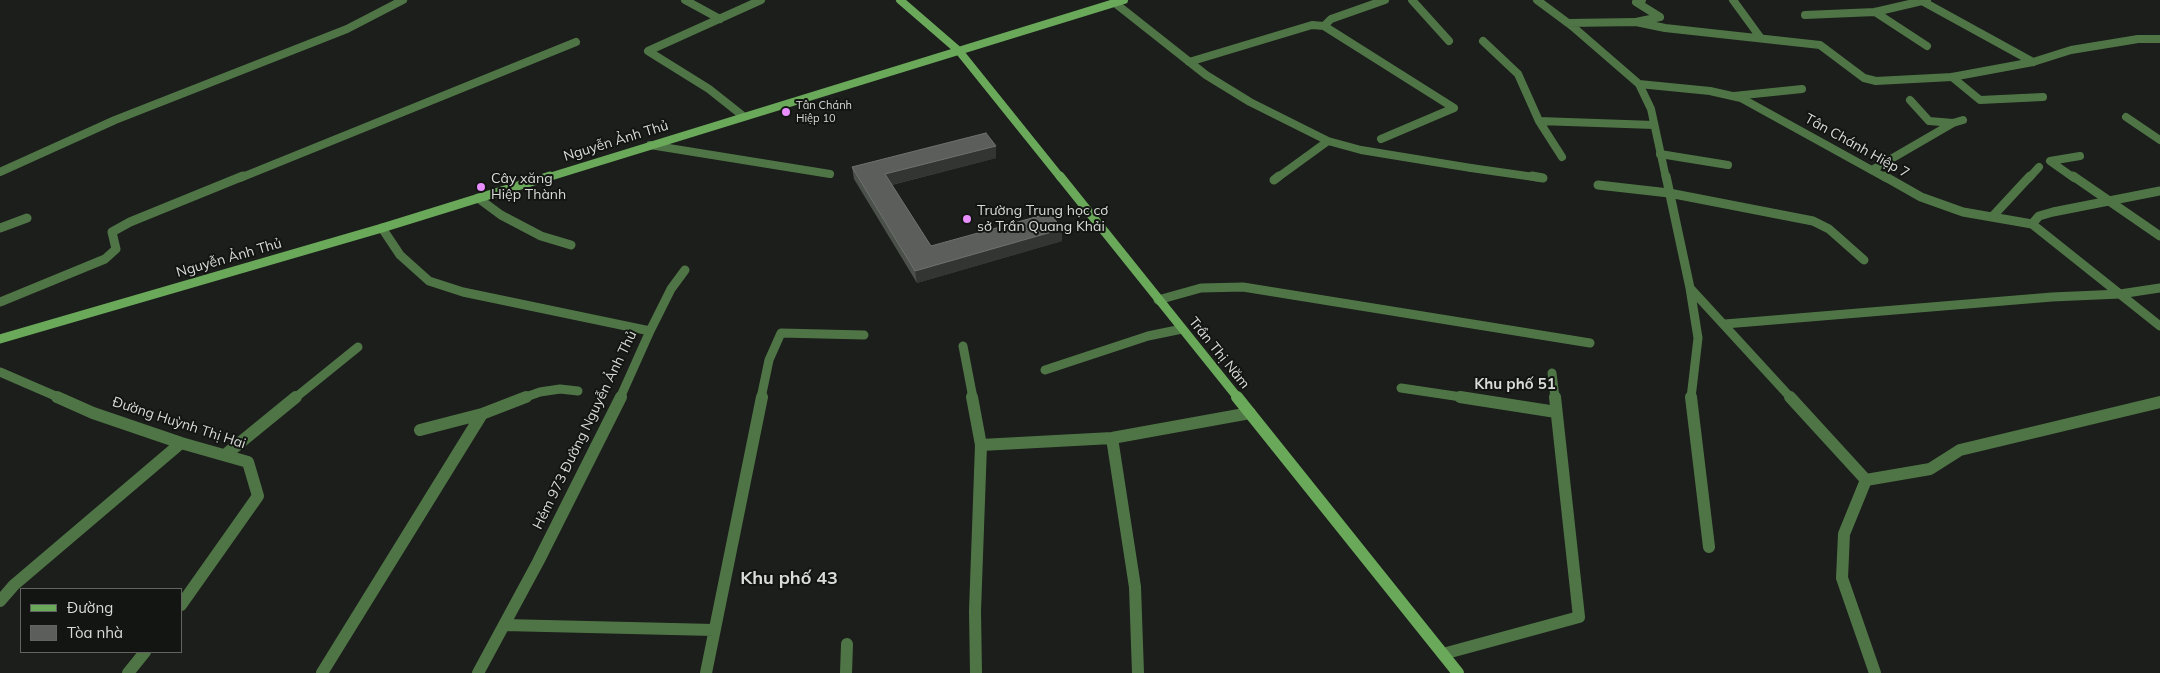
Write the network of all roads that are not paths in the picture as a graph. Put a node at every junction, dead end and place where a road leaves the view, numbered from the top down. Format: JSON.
{"nodes":[{"id":1,"x":404,"y":0,"type":"edge"},
{"id":2,"x":685,"y":0,"type":"edge"},
{"id":3,"x":761,"y":0,"type":"edge"},
{"id":4,"x":900,"y":0,"type":"edge"},
{"id":5,"x":1124,"y":0,"type":"edge"},
{"id":6,"x":1386,"y":0,"type":"edge"},
{"id":7,"x":1412,"y":0,"type":"edge"},
{"id":8,"x":1537,"y":0,"type":"edge"},
{"id":9,"x":1642,"y":0,"type":"edge"},
{"id":10,"x":1733,"y":0,"type":"edge"},
{"id":11,"x":1925,"y":0,"type":"edge"},
{"id":12,"x":1115,"y":3,"type":"junction"},
{"id":13,"x":1875,"y":12,"type":"junction"},
{"id":14,"x":1805,"y":15,"type":"dead end"},
{"id":15,"x":720,"y":19,"type":"junction"},
{"id":16,"x":1636,"y":22,"type":"junction"},
{"id":17,"x":1568,"y":23,"type":"junction"},
{"id":18,"x":1324,"y":26,"type":"junction"},
{"id":19,"x":1760,"y":37,"type":"junction"},
{"id":20,"x":2160,"y":38,"type":"edge"},
{"id":21,"x":1449,"y":41,"type":"dead end"},
{"id":22,"x":1483,"y":41,"type":"dead end"},
{"id":23,"x":576,"y":42,"type":"dead end"},
{"id":24,"x":1927,"y":46,"type":"dead end"},
{"id":25,"x":958,"y":51,"type":"junction"},
{"id":26,"x":1189,"y":62,"type":"junction"},
{"id":27,"x":2033,"y":62,"type":"junction"},
{"id":28,"x":1952,"y":77,"type":"junction"},
{"id":29,"x":1639,"y":84,"type":"junction"},
{"id":30,"x":1802,"y":88,"type":"dead end"},
{"id":31,"x":1734,"y":96,"type":"junction"},
{"id":32,"x":2043,"y":97,"type":"dead end"},
{"id":33,"x":1910,"y":100,"type":"dead end"},
{"id":34,"x":743,"y":116,"type":"junction"},
{"id":35,"x":2126,"y":117,"type":"dead end"},
{"id":36,"x":1963,"y":120,"type":"dead end"},
{"id":37,"x":1539,"y":121,"type":"junction"},
{"id":38,"x":1953,"y":123,"type":"junction"},
{"id":39,"x":1654,"y":124,"type":"junction"},
{"id":40,"x":1381,"y":139,"type":"dead end"},
{"id":41,"x":2160,"y":140,"type":"edge"},
{"id":42,"x":1328,"y":141,"type":"junction"},
{"id":43,"x":650,"y":145,"type":"junction"},
{"id":44,"x":1660,"y":154,"type":"junction"},
{"id":45,"x":2080,"y":156,"type":"dead end"},
{"id":46,"x":1562,"y":157,"type":"dead end"},
{"id":47,"x":1728,"y":165,"type":"dead end"},
{"id":48,"x":2039,"y":167,"type":"dead end"},
{"id":49,"x":1872,"y":170,"type":"junction"},
{"id":50,"x":0,"y":172,"type":"edge"},
{"id":51,"x":830,"y":174,"type":"dead end"},
{"id":52,"x":1543,"y":178,"type":"dead end"},
{"id":53,"x":1274,"y":180,"type":"dead end"},
{"id":54,"x":1598,"y":185,"type":"dead end"},
{"id":55,"x":2160,"y":191,"type":"edge"},
{"id":56,"x":1669,"y":193,"type":"junction"},
{"id":57,"x":478,"y":198,"type":"junction"},
{"id":58,"x":2108,"y":201,"type":"junction"},
{"id":59,"x":1992,"y":217,"type":"junction"},
{"id":60,"x":27,"y":218,"type":"dead end"},
{"id":61,"x":2032,"y":224,"type":"junction"},
{"id":62,"x":0,"y":228,"type":"edge"},
{"id":63,"x":382,"y":228,"type":"junction"},
{"id":64,"x":2160,"y":236,"type":"edge"},
{"id":65,"x":571,"y":244,"type":"dead end"},
{"id":66,"x":1864,"y":260,"type":"dead end"},
{"id":67,"x":685,"y":270,"type":"dead end"},
{"id":68,"x":1690,"y":288,"type":"junction"},
{"id":69,"x":2160,"y":288,"type":"edge"},
{"id":70,"x":2120,"y":294,"type":"junction"},
{"id":71,"x":1158,"y":300,"type":"junction"},
{"id":72,"x":0,"y":302,"type":"edge"},
{"id":73,"x":1725,"y":324,"type":"junction"},
{"id":74,"x":2160,"y":326,"type":"edge"},
{"id":75,"x":1182,"y":330,"type":"junction"},
{"id":76,"x":650,"y":331,"type":"junction"},
{"id":77,"x":864,"y":335,"type":"dead end"},
{"id":78,"x":0,"y":339,"type":"edge"},
{"id":79,"x":1590,"y":343,"type":"dead end"},
{"id":80,"x":963,"y":346,"type":"dead end"},
{"id":81,"x":358,"y":347,"type":"dead end"},
{"id":82,"x":1045,"y":370,"type":"dead end"},
{"id":83,"x":1552,"y":373,"type":"dead end"},
{"id":84,"x":2,"y":374,"type":"edge"},
{"id":85,"x":1401,"y":388,"type":"dead end"},
{"id":86,"x":578,"y":391,"type":"dead end"},
{"id":87,"x":2160,"y":402,"type":"edge"},
{"id":88,"x":1556,"y":412,"type":"junction"},
{"id":89,"x":1250,"y":413,"type":"junction"},
{"id":90,"x":482,"y":414,"type":"junction"},
{"id":91,"x":420,"y":430,"type":"dead end"},
{"id":92,"x":1112,"y":438,"type":"junction"},
{"id":93,"x":181,"y":443,"type":"junction"},
{"id":94,"x":981,"y":445,"type":"junction"},
{"id":95,"x":225,"y":455,"type":"junction"},
{"id":96,"x":1866,"y":480,"type":"junction"},
{"id":97,"x":1709,"y":547,"type":"dead end"},
{"id":98,"x":0,"y":601,"type":"edge"},
{"id":99,"x":182,"y":604,"type":"edge"},
{"id":100,"x":504,"y":625,"type":"junction"},
{"id":101,"x":714,"y":630,"type":"junction"},
{"id":102,"x":847,"y":644,"type":"dead end"},
{"id":103,"x":144,"y":653,"type":"edge"},
{"id":104,"x":1443,"y":654,"type":"junction"},
{"id":105,"x":128,"y":673,"type":"edge"},
{"id":106,"x":322,"y":673,"type":"edge"},
{"id":107,"x":478,"y":673,"type":"edge"},
{"id":108,"x":706,"y":673,"type":"edge"},
{"id":109,"x":846,"y":673,"type":"edge"},
{"id":110,"x":976,"y":673,"type":"edge"},
{"id":111,"x":1138,"y":673,"type":"edge"},
{"id":112,"x":1458,"y":673,"type":"edge"},
{"id":113,"x":1875,"y":673,"type":"edge"}],
"edges":[{"from":1,"to":50,"type":"street"},
{"from":2,"to":15,"type":"street"},
{"from":3,"to":15,"type":"street"},
{"from":4,"to":25,"type":"main road","name":"Trần Thị Năm"},
{"from":5,"to":12,"type":"main road","name":"Nguyễn Ảnh Thủ"},
{"from":6,"to":18,"type":"street"},
{"from":7,"to":21,"type":"street"},
{"from":8,"to":17,"type":"street"},
{"from":9,"to":16,"type":"street"},
{"from":10,"to":19,"type":"street"},
{"from":11,"to":13,"type":"street"},
{"from":11,"to":27,"type":"street"},
{"from":12,"to":25,"type":"main road","name":"Nguyễn Ảnh Thủ"},
{"from":12,"to":26,"type":"street"},
{"from":13,"to":14,"type":"street"},
{"from":13,"to":24,"type":"street"},
{"from":15,"to":34,"type":"street"},
{"from":16,"to":17,"type":"street"},
{"from":16,"to":19,"type":"street"},
{"from":17,"to":29,"type":"street"},
{"from":18,"to":26,"type":"street"},
{"from":18,"to":40,"type":"street"},
{"from":19,"to":28,"type":"street"},
{"from":20,"to":27,"type":"street"},
{"from":22,"to":37,"type":"street"},
{"from":23,"to":72,"type":"street"},
{"from":25,"to":34,"type":"main road","name":"Nguyễn Ảnh Thủ"},
{"from":25,"to":71,"type":"main road","name":"Trần Thị Năm"},
{"from":26,"to":42,"type":"street"},
{"from":27,"to":28,"type":"street"},
{"from":28,"to":32,"type":"street"},
{"from":29,"to":31,"type":"street","name":"Tân Chánh Hiệp 7"},
{"from":29,"to":39,"type":"street"},
{"from":30,"to":31,"type":"street"},
{"from":31,"to":49,"type":"street","name":"Tân Chánh Hiệp 7"},
{"from":33,"to":38,"type":"street"},
{"from":34,"to":43,"type":"main road","name":"Nguyễn Ảnh Thủ"},
{"from":35,"to":41,"type":"street"},
{"from":36,"to":38,"type":"street"},
{"from":37,"to":39,"type":"street"},
{"from":37,"to":46,"type":"street"},
{"from":38,"to":49,"type":"street"},
{"from":39,"to":44,"type":"street"},
{"from":42,"to":52,"type":"street"},
{"from":42,"to":53,"type":"street"},
{"from":43,"to":51,"type":"street"},
{"from":43,"to":57,"type":"main road","name":"Nguyễn Ảnh Thủ"},
{"from":44,"to":47,"type":"street"},
{"from":44,"to":56,"type":"street"},
{"from":45,"to":58,"type":"street"},
{"from":48,"to":59,"type":"street"},
{"from":49,"to":59,"type":"street","name":"Tân Chánh Hiệp 7"},
{"from":54,"to":56,"type":"street"},
{"from":55,"to":58,"type":"street"},
{"from":56,"to":66,"type":"street"},
{"from":56,"to":68,"type":"street"},
{"from":57,"to":63,"type":"main road","name":"Nguyễn Ảnh Thủ"},
{"from":57,"to":65,"type":"street"},
{"from":58,"to":61,"type":"street"},
{"from":58,"to":64,"type":"street"},
{"from":59,"to":61,"type":"street","name":"Tân Chánh Hiệp 7"},
{"from":60,"to":62,"type":"street"},
{"from":61,"to":70,"type":"street","name":"Tân Chánh Hiệp 7"},
{"from":63,"to":76,"type":"street","name":"Hẻm 973 Đường Nguyễn Ảnh Thủ"},
{"from":63,"to":78,"type":"main road","name":"Nguyễn Ảnh Thủ"},
{"from":67,"to":76,"type":"street"},
{"from":68,"to":73,"type":"street"},
{"from":68,"to":97,"type":"street"},
{"from":69,"to":70,"type":"street"},
{"from":70,"to":73,"type":"street"},
{"from":70,"to":74,"type":"street","name":"Tân Chánh Hiệp 7"},
{"from":71,"to":75,"type":"main road","name":"Trần Thị Năm"},
{"from":71,"to":79,"type":"street"},
{"from":73,"to":96,"type":"street"},
{"from":75,"to":82,"type":"street"},
{"from":75,"to":89,"type":"main road","name":"Trần Thị Năm"},
{"from":76,"to":100,"type":"street","name":"Hẻm 973 Đường Nguyễn Ảnh Thủ"},
{"from":77,"to":101,"type":"street"},
{"from":80,"to":94,"type":"street"},
{"from":81,"to":95,"type":"street"},
{"from":83,"to":88,"type":"street"},
{"from":84,"to":93,"type":"street","name":"Đường Huỳnh Thị Hai"},
{"from":85,"to":88,"type":"street"},
{"from":86,"to":90,"type":"street"},
{"from":87,"to":96,"type":"street"},
{"from":88,"to":104,"type":"street"},
{"from":89,"to":92,"type":"street"},
{"from":89,"to":104,"type":"main road","name":"Trần Thị Năm"},
{"from":90,"to":91,"type":"street"},
{"from":90,"to":106,"type":"street"},
{"from":92,"to":94,"type":"street"},
{"from":92,"to":111,"type":"street"},
{"from":93,"to":95,"type":"street","name":"Đường Huỳnh Thị Hai"},
{"from":93,"to":98,"type":"street"},
{"from":94,"to":110,"type":"street"},
{"from":95,"to":99,"type":"street","name":"Đường Huỳnh Thị Hai"},
{"from":96,"to":113,"type":"street"},
{"from":100,"to":101,"type":"street"},
{"from":100,"to":107,"type":"street","name":"Hẻm 973 Đường Nguyễn Ảnh Thủ"},
{"from":101,"to":108,"type":"street"},
{"from":102,"to":109,"type":"street"},
{"from":103,"to":105,"type":"street"},
{"from":104,"to":112,"type":"main road","name":"Trần Thị Năm"}]}
